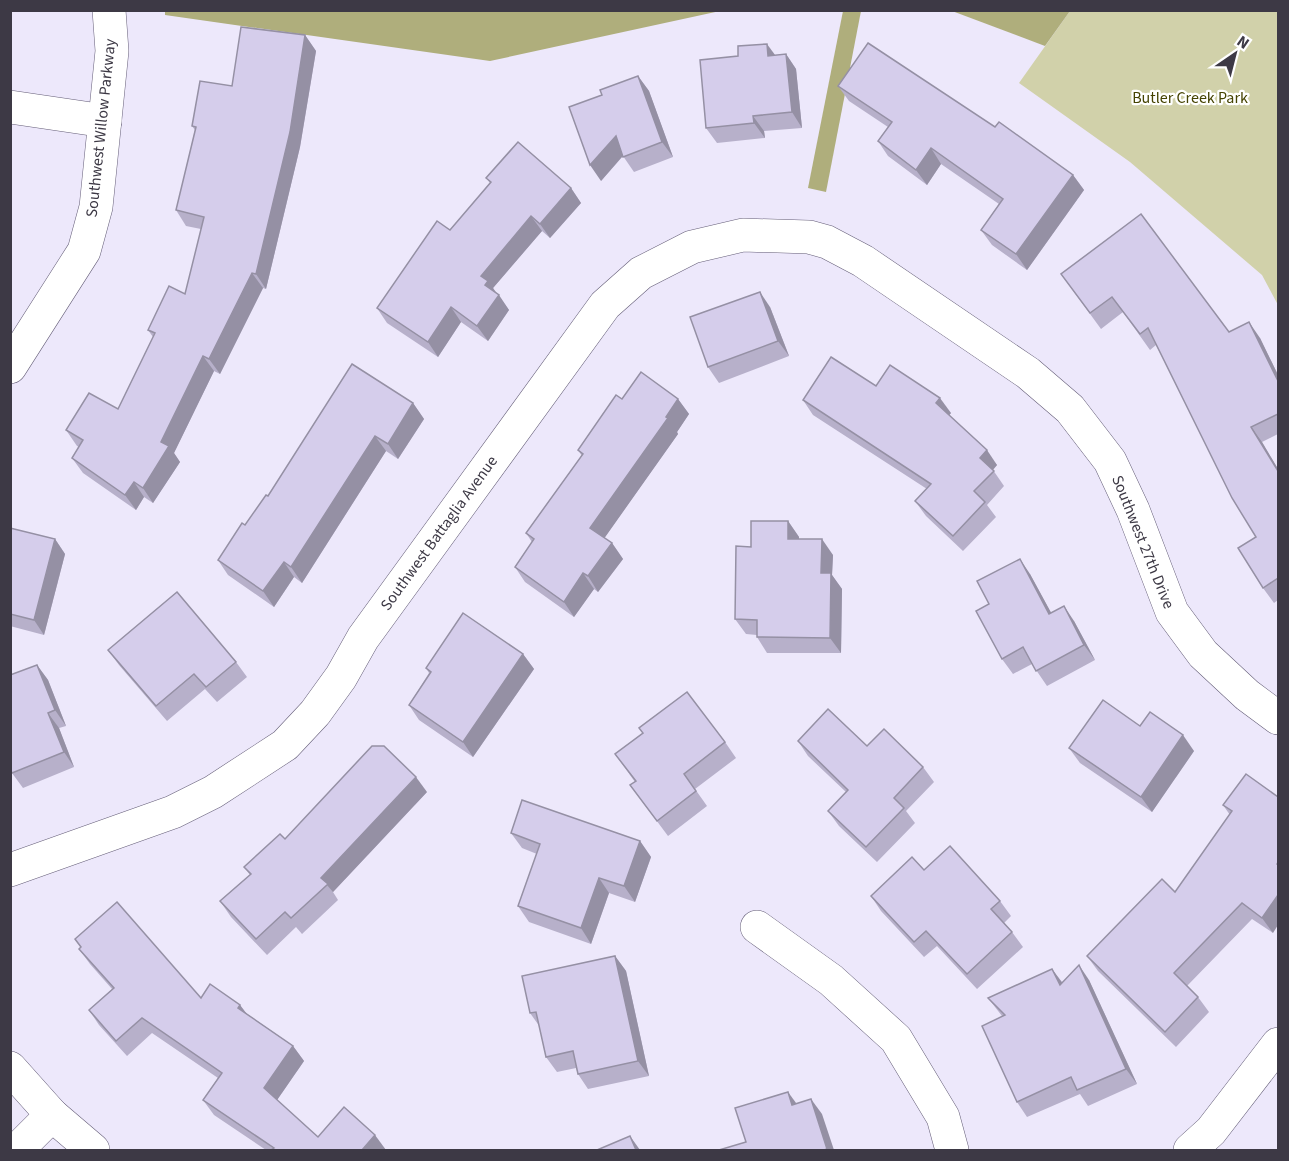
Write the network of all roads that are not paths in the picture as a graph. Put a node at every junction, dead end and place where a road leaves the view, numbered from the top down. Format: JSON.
{"nodes":[{"id":1,"x":109,"y":10,"type":"edge"},
{"id":2,"x":10,"y":107,"type":"edge"},
{"id":3,"x":105,"y":121,"type":"junction"},
{"id":4,"x":863,"y":261,"type":"joint"},
{"id":5,"x":10,"y":368,"type":"edge"},
{"id":6,"x":1278,"y":718,"type":"edge"},
{"id":7,"x":10,"y":870,"type":"edge"},
{"id":8,"x":756,"y":927,"type":"dead end"},
{"id":9,"x":1278,"y":1044,"type":"edge"},
{"id":10,"x":10,"y":1068,"type":"edge"},
{"id":11,"x":52,"y":1115,"type":"junction"},
{"id":12,"x":17,"y":1150,"type":"edge"},
{"id":13,"x":93,"y":1150,"type":"edge"},
{"id":14,"x":952,"y":1150,"type":"edge"},
{"id":15,"x":1190,"y":1150,"type":"edge"}],
"edges":[{"from":1,"to":3,"type":"street","name":"Southwest Willow Parkway"},
{"from":2,"to":3,"type":"street"},
{"from":3,"to":5,"type":"street","name":"Southwest Willow Parkway"},
{"from":4,"to":6,"type":"street","name":"Southwest 27th Drive"},
{"from":4,"to":7,"type":"street","name":"Southwest Battaglia Avenue"},
{"from":8,"to":14,"type":"street"},
{"from":9,"to":15,"type":"street"},
{"from":10,"to":11,"type":"street"},
{"from":11,"to":12,"type":"street"},
{"from":11,"to":13,"type":"street"}]}
